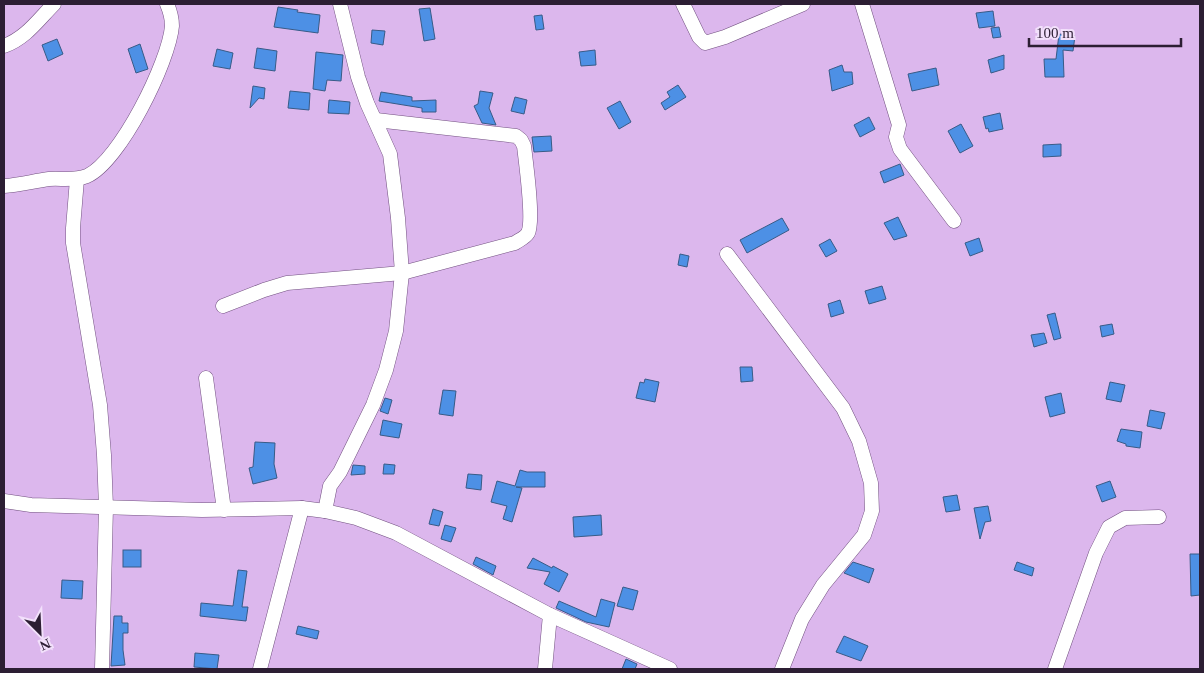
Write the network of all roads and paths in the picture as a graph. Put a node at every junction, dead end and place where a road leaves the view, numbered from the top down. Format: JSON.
{"nodes":[{"id":1,"x":54,"y":4,"type":"edge"},
{"id":2,"x":167,"y":4,"type":"edge"},
{"id":3,"x":340,"y":4,"type":"edge"},
{"id":4,"x":683,"y":4,"type":"edge"},
{"id":5,"x":803,"y":4,"type":"edge"},
{"id":6,"x":862,"y":4,"type":"edge"},
{"id":7,"x":4,"y":46,"type":"edge"},
{"id":8,"x":376,"y":120,"type":"junction"},
{"id":9,"x":77,"y":179,"type":"junction"},
{"id":10,"x":4,"y":186,"type":"edge"},
{"id":11,"x":954,"y":222,"type":"dead end"},
{"id":12,"x":727,"y":254,"type":"dead end"},
{"id":13,"x":402,"y":274,"type":"junction"},
{"id":14,"x":223,"y":306,"type":"dead end"},
{"id":15,"x":206,"y":378,"type":"dead end"},
{"id":16,"x":4,"y":501,"type":"edge"},
{"id":17,"x":106,"y":506,"type":"junction"},
{"id":18,"x":302,"y":508,"type":"junction"},
{"id":19,"x":224,"y":510,"type":"junction"},
{"id":20,"x":326,"y":511,"type":"junction"},
{"id":21,"x":1159,"y":517,"type":"dead end"},
{"id":22,"x":550,"y":615,"type":"junction"},
{"id":23,"x":102,"y":669,"type":"edge"},
{"id":24,"x":260,"y":669,"type":"edge"},
{"id":25,"x":545,"y":669,"type":"edge"},
{"id":26,"x":670,"y":669,"type":"edge"},
{"id":27,"x":782,"y":669,"type":"edge"},
{"id":28,"x":1055,"y":669,"type":"edge"}],
"edges":[{"from":1,"to":7,"type":"street"},
{"from":2,"to":9,"type":"street"},
{"from":3,"to":8,"type":"street"},
{"from":4,"to":5,"type":"street"},
{"from":6,"to":11,"type":"street"},
{"from":8,"to":13,"type":"street"},
{"from":8,"to":13,"type":"street"},
{"from":9,"to":10,"type":"street"},
{"from":9,"to":17,"type":"street"},
{"from":12,"to":27,"type":"street"},
{"from":13,"to":14,"type":"street"},
{"from":13,"to":20,"type":"street"},
{"from":15,"to":19,"type":"street"},
{"from":16,"to":17,"type":"street"},
{"from":17,"to":19,"type":"street"},
{"from":17,"to":23,"type":"street"},
{"from":18,"to":19,"type":"street"},
{"from":18,"to":20,"type":"street"},
{"from":18,"to":24,"type":"street"},
{"from":20,"to":22,"type":"street"},
{"from":21,"to":28,"type":"street"},
{"from":22,"to":25,"type":"street"},
{"from":22,"to":26,"type":"street"}]}
